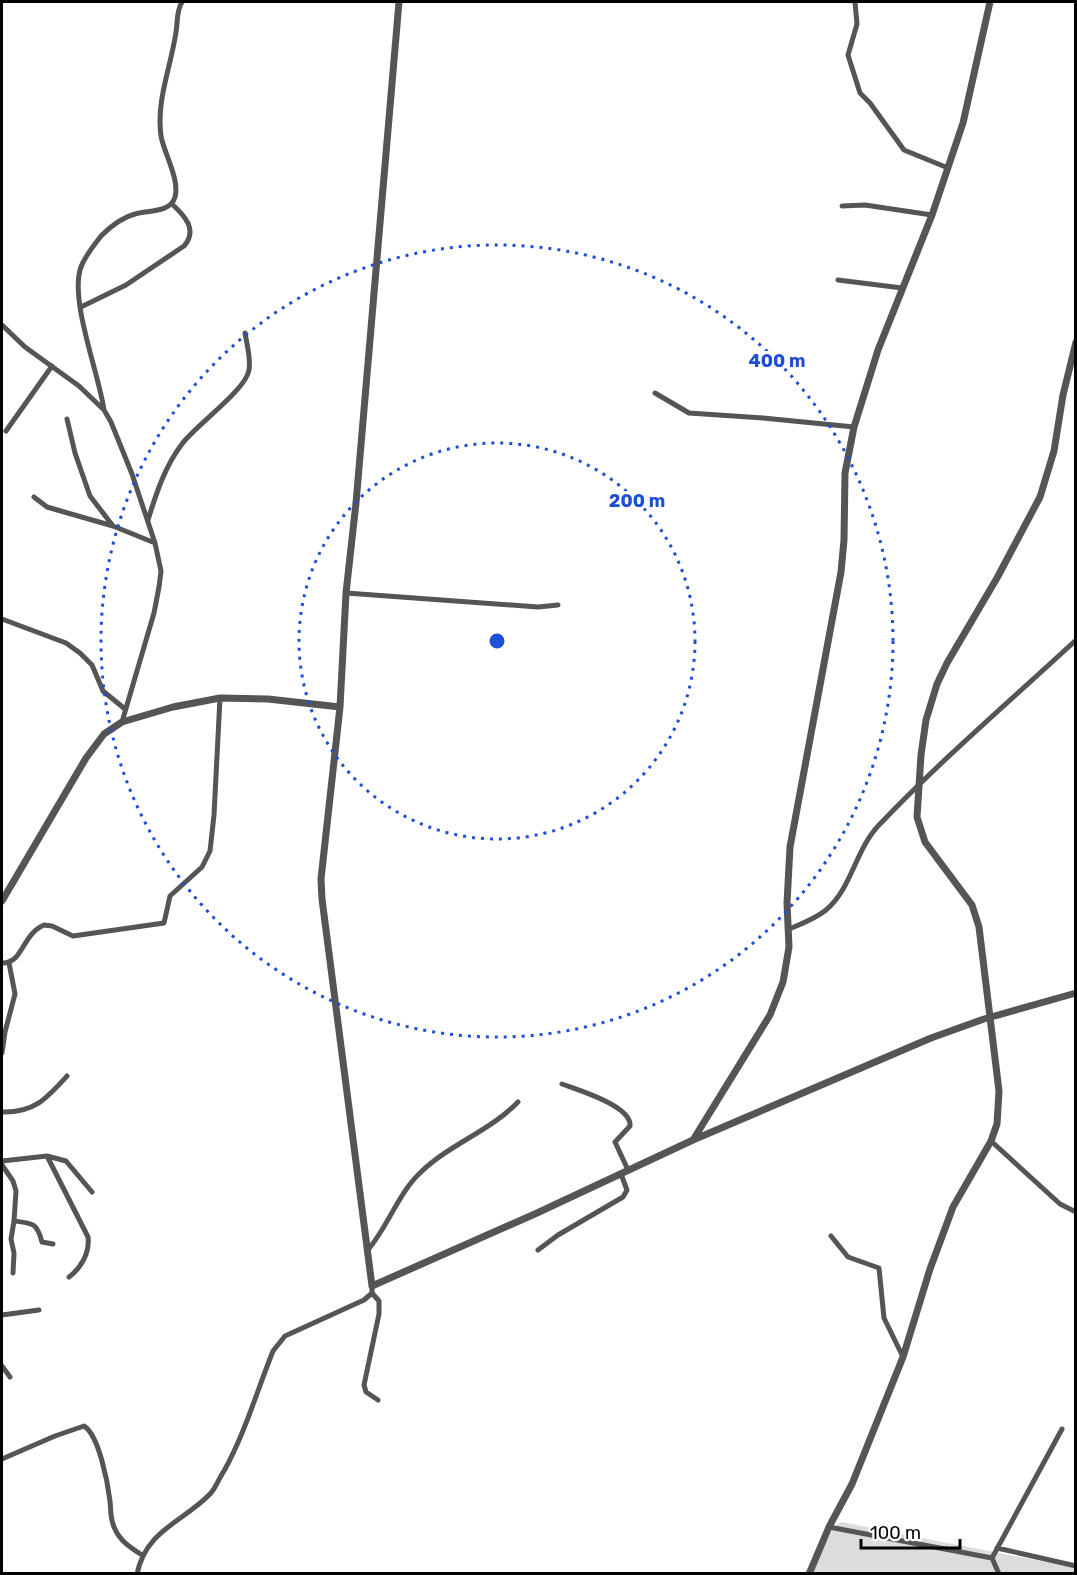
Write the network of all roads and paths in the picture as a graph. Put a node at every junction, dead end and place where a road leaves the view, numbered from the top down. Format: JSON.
{"nodes":[{"id":1,"x":182,"y":2,"type":"edge"},
{"id":2,"x":399,"y":2,"type":"edge"},
{"id":3,"x":855,"y":2,"type":"edge"},
{"id":4,"x":990,"y":2,"type":"edge"},
{"id":5,"x":948,"y":168,"type":"junction"},
{"id":6,"x":172,"y":204,"type":"junction"},
{"id":7,"x":842,"y":206,"type":"dead end"},
{"id":8,"x":932,"y":215,"type":"junction"},
{"id":9,"x":838,"y":280,"type":"dead end"},
{"id":10,"x":902,"y":288,"type":"junction"},
{"id":11,"x":81,"y":307,"type":"junction"},
{"id":12,"x":2,"y":325,"type":"edge"},
{"id":13,"x":245,"y":333,"type":"dead end"},
{"id":14,"x":1076,"y":342,"type":"edge"},
{"id":15,"x":52,"y":366,"type":"junction"},
{"id":16,"x":655,"y":393,"type":"dead end"},
{"id":17,"x":104,"y":410,"type":"junction"},
{"id":18,"x":67,"y":419,"type":"dead end"},
{"id":19,"x":854,"y":427,"type":"junction"},
{"id":20,"x":6,"y":431,"type":"dead end"},
{"id":21,"x":34,"y":497,"type":"dead end"},
{"id":22,"x":147,"y":521,"type":"junction"},
{"id":23,"x":113,"y":526,"type":"junction"},
{"id":24,"x":155,"y":543,"type":"junction"},
{"id":25,"x":346,"y":593,"type":"junction"},
{"id":26,"x":558,"y":605,"type":"dead end"},
{"id":27,"x":2,"y":619,"type":"edge"},
{"id":28,"x":1076,"y":640,"type":"edge"},
{"id":29,"x":220,"y":698,"type":"junction"},
{"id":30,"x":340,"y":707,"type":"junction"},
{"id":31,"x":125,"y":710,"type":"junction"},
{"id":32,"x":122,"y":722,"type":"junction"},
{"id":33,"x":919,"y":786,"type":"junction"},
{"id":34,"x":2,"y":901,"type":"edge"},
{"id":35,"x":789,"y":929,"type":"junction"},
{"id":36,"x":2,"y":963,"type":"edge"},
{"id":37,"x":9,"y":963,"type":"junction"},
{"id":38,"x":1076,"y":993,"type":"edge"},
{"id":39,"x":989,"y":1017,"type":"junction"},
{"id":40,"x":2,"y":1053,"type":"edge"},
{"id":41,"x":67,"y":1076,"type":"dead end"},
{"id":42,"x":562,"y":1084,"type":"dead end"},
{"id":43,"x":518,"y":1102,"type":"dead end"},
{"id":44,"x":2,"y":1112,"type":"edge"},
{"id":45,"x":693,"y":1140,"type":"junction"},
{"id":46,"x":991,"y":1141,"type":"junction"},
{"id":47,"x":47,"y":1156,"type":"junction"},
{"id":48,"x":2,"y":1161,"type":"edge"},
{"id":49,"x":2,"y":1165,"type":"edge"},
{"id":50,"x":624,"y":1172,"type":"junction"},
{"id":51,"x":92,"y":1192,"type":"dead end"},
{"id":52,"x":1076,"y":1212,"type":"edge"},
{"id":53,"x":14,"y":1221,"type":"junction"},
{"id":54,"x":831,"y":1236,"type":"dead end"},
{"id":55,"x":53,"y":1244,"type":"dead end"},
{"id":56,"x":538,"y":1250,"type":"dead end"},
{"id":57,"x":367,"y":1251,"type":"junction"},
{"id":58,"x":13,"y":1273,"type":"dead end"},
{"id":59,"x":69,"y":1276,"type":"dead end"},
{"id":60,"x":372,"y":1290,"type":"junction"},
{"id":61,"x":39,"y":1310,"type":"dead end"},
{"id":62,"x":2,"y":1315,"type":"edge"},
{"id":63,"x":903,"y":1357,"type":"junction"},
{"id":64,"x":2,"y":1366,"type":"edge"},
{"id":65,"x":10,"y":1377,"type":"dead end"},
{"id":66,"x":378,"y":1400,"type":"dead end"},
{"id":67,"x":1062,"y":1429,"type":"dead end"},
{"id":68,"x":2,"y":1459,"type":"edge"},
{"id":69,"x":829,"y":1527,"type":"junction"},
{"id":70,"x":997,"y":1548,"type":"junction"},
{"id":71,"x":142,"y":1555,"type":"junction"},
{"id":72,"x":992,"y":1558,"type":"junction"},
{"id":73,"x":1076,"y":1566,"type":"edge"},
{"id":74,"x":137,"y":1574,"type":"edge"},
{"id":75,"x":809,"y":1574,"type":"edge"},
{"id":76,"x":999,"y":1574,"type":"edge"}],
"edges":[{"from":1,"to":6,"type":"street"},
{"from":2,"to":25,"type":"street"},
{"from":3,"to":5,"type":"street"},
{"from":4,"to":5,"type":"street"},
{"from":5,"to":8,"type":"street"},
{"from":6,"to":11,"type":"street"},
{"from":6,"to":11,"type":"street"},
{"from":7,"to":8,"type":"street"},
{"from":8,"to":10,"type":"street"},
{"from":9,"to":10,"type":"street"},
{"from":10,"to":19,"type":"street"},
{"from":11,"to":17,"type":"street"},
{"from":12,"to":15,"type":"street"},
{"from":13,"to":22,"type":"street"},
{"from":14,"to":33,"type":"street"},
{"from":15,"to":17,"type":"street"},
{"from":15,"to":20,"type":"street"},
{"from":16,"to":19,"type":"street"},
{"from":17,"to":22,"type":"street"},
{"from":18,"to":23,"type":"street"},
{"from":19,"to":35,"type":"street"},
{"from":21,"to":23,"type":"street"},
{"from":22,"to":24,"type":"street"},
{"from":23,"to":24,"type":"street"},
{"from":24,"to":31,"type":"street"},
{"from":25,"to":26,"type":"street"},
{"from":25,"to":30,"type":"street"},
{"from":27,"to":31,"type":"street"},
{"from":28,"to":33,"type":"street"},
{"from":29,"to":30,"type":"street"},
{"from":29,"to":32,"type":"street"},
{"from":29,"to":37,"type":"street"},
{"from":30,"to":57,"type":"street"},
{"from":31,"to":32,"type":"street"},
{"from":32,"to":34,"type":"street"},
{"from":33,"to":35,"type":"street"},
{"from":33,"to":39,"type":"street"},
{"from":35,"to":45,"type":"street"},
{"from":36,"to":37,"type":"street"},
{"from":37,"to":40,"type":"street"},
{"from":38,"to":39,"type":"street"},
{"from":39,"to":45,"type":"street"},
{"from":39,"to":46,"type":"street"},
{"from":41,"to":44,"type":"street"},
{"from":42,"to":50,"type":"street"},
{"from":43,"to":57,"type":"street"},
{"from":45,"to":50,"type":"street"},
{"from":46,"to":52,"type":"street"},
{"from":46,"to":63,"type":"street"},
{"from":47,"to":48,"type":"street"},
{"from":47,"to":51,"type":"street"},
{"from":47,"to":59,"type":"street"},
{"from":49,"to":53,"type":"street"},
{"from":50,"to":56,"type":"street"},
{"from":50,"to":60,"type":"street"},
{"from":53,"to":55,"type":"street"},
{"from":53,"to":58,"type":"street"},
{"from":54,"to":63,"type":"street"},
{"from":57,"to":60,"type":"street"},
{"from":60,"to":66,"type":"street"},
{"from":60,"to":71,"type":"street"},
{"from":61,"to":62,"type":"street"},
{"from":63,"to":69,"type":"street"},
{"from":64,"to":65,"type":"street"},
{"from":67,"to":70,"type":"street"},
{"from":68,"to":71,"type":"street"},
{"from":69,"to":72,"type":"street"},
{"from":69,"to":75,"type":"street"},
{"from":70,"to":72,"type":"street"},
{"from":70,"to":73,"type":"street"},
{"from":71,"to":74,"type":"street"},
{"from":72,"to":76,"type":"street"}]}
